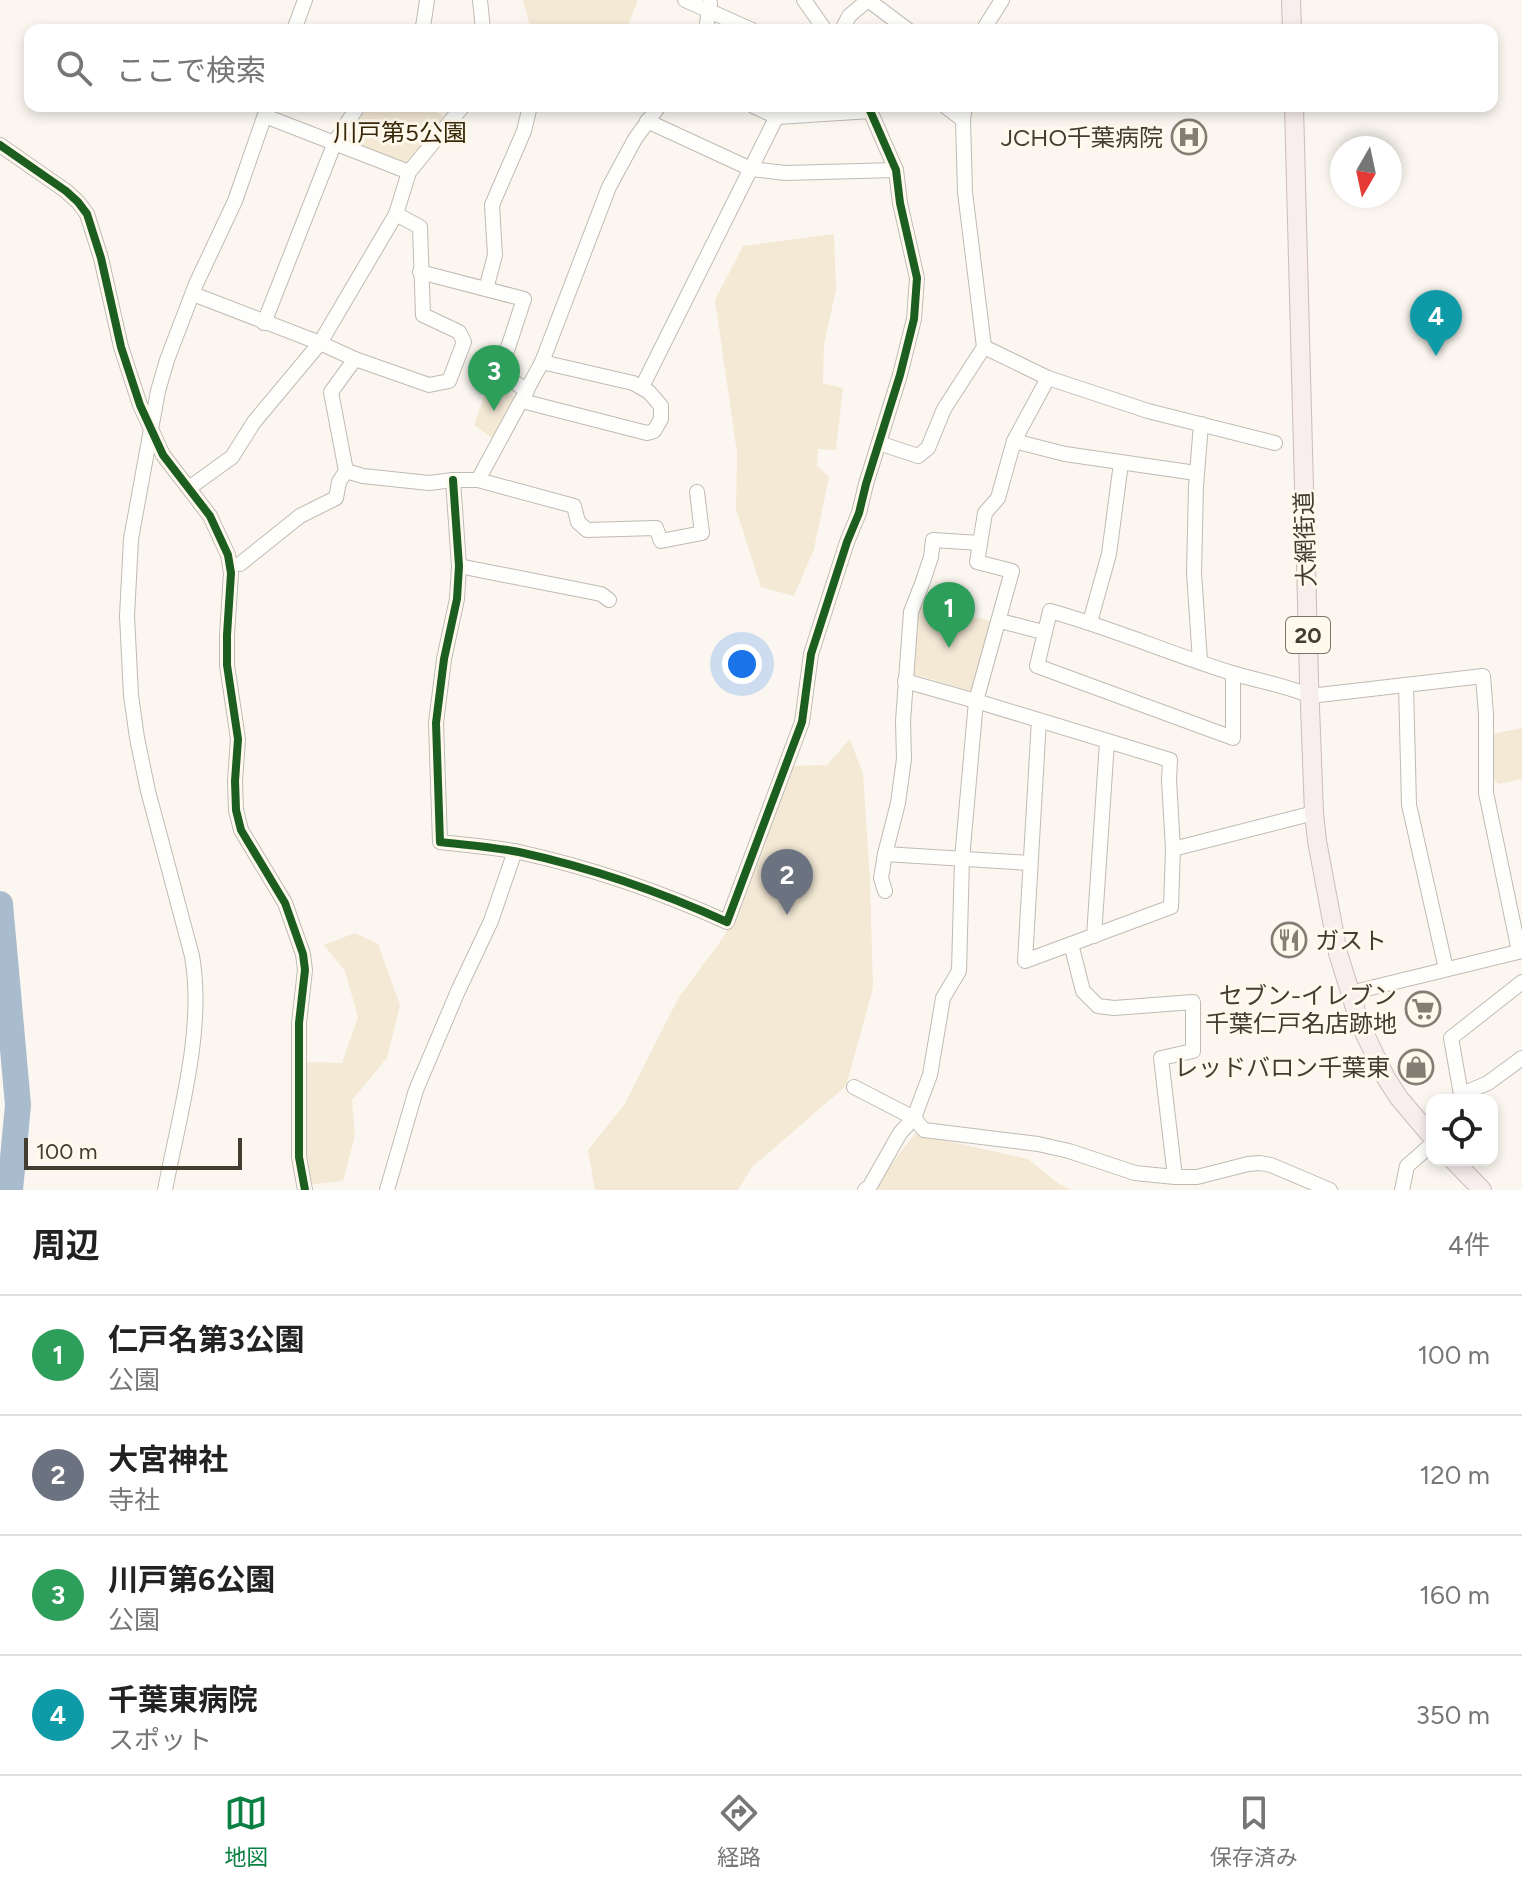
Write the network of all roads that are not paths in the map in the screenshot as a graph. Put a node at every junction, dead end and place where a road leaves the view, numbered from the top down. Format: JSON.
{"nodes":[{"id":1,"x":305,"y":0,"type":"edge"},
{"id":2,"x":427,"y":0,"type":"edge"},
{"id":3,"x":480,"y":0,"type":"edge"},
{"id":4,"x":685,"y":0,"type":"edge"},
{"id":5,"x":804,"y":0,"type":"edge"},
{"id":6,"x":868,"y":0,"type":"edge"},
{"id":7,"x":1002,"y":0,"type":"edge"},
{"id":8,"x":1291,"y":0,"type":"edge"},
{"id":9,"x":709,"y":5,"type":"edge"},
{"id":10,"x":296,"y":24,"type":"edge"},
{"id":11,"x":423,"y":24,"type":"edge"},
{"id":12,"x":482,"y":24,"type":"edge"},
{"id":13,"x":742,"y":24,"type":"edge"},
{"id":14,"x":821,"y":24,"type":"edge"},
{"id":15,"x":845,"y":24,"type":"edge"},
{"id":16,"x":900,"y":24,"type":"edge"},
{"id":17,"x":987,"y":24,"type":"edge"},
{"id":18,"x":1292,"y":24,"type":"edge"},
{"id":19,"x":266,"y":112,"type":"edge"},
{"id":20,"x":268,"y":112,"type":"edge"},
{"id":21,"x":354,"y":112,"type":"edge"},
{"id":22,"x":458,"y":112,"type":"edge"},
{"id":23,"x":529,"y":112,"type":"edge"},
{"id":24,"x":654,"y":112,"type":"edge"},
{"id":25,"x":779,"y":112,"type":"edge"},
{"id":26,"x":871,"y":112,"type":"edge"},
{"id":27,"x":1294,"y":112,"type":"edge"},
{"id":28,"x":964,"y":113,"type":"edge"},
{"id":29,"x":647,"y":121,"type":"junction"},
{"id":30,"x":335,"y":142,"type":"junction"},
{"id":31,"x":0,"y":145,"type":"edge"},
{"id":32,"x":751,"y":169,"type":"junction"},
{"id":33,"x":896,"y":170,"type":"junction"},
{"id":34,"x":409,"y":172,"type":"junction"},
{"id":35,"x":396,"y":214,"type":"junction"},
{"id":36,"x":420,"y":272,"type":"junction"},
{"id":37,"x":486,"y":289,"type":"junction"},
{"id":38,"x":193,"y":294,"type":"junction"},
{"id":39,"x":264,"y":323,"type":"junction"},
{"id":40,"x":320,"y":343,"type":"junction"},
{"id":41,"x":984,"y":347,"type":"junction"},
{"id":42,"x":355,"y":359,"type":"junction"},
{"id":43,"x":542,"y":362,"type":"junction"},
{"id":44,"x":1048,"y":378,"type":"junction"},
{"id":45,"x":642,"y":387,"type":"junction"},
{"id":46,"x":525,"y":396,"type":"junction"},
{"id":47,"x":1201,"y":424,"type":"junction"},
{"id":48,"x":152,"y":432,"type":"junction"},
{"id":49,"x":1014,"y":441,"type":"junction"},
{"id":50,"x":879,"y":443,"type":"junction"},
{"id":51,"x":1275,"y":443,"type":"dead end"},
{"id":52,"x":1121,"y":463,"type":"junction"},
{"id":53,"x":346,"y":471,"type":"junction"},
{"id":54,"x":1196,"y":473,"type":"junction"},
{"id":55,"x":453,"y":480,"type":"junction"},
{"id":56,"x":478,"y":480,"type":"junction"},
{"id":57,"x":189,"y":488,"type":"junction"},
{"id":58,"x":697,"y":492,"type":"dead end"},
{"id":59,"x":980,"y":543,"type":"junction"},
{"id":60,"x":240,"y":564,"type":"dead end"},
{"id":61,"x":459,"y":566,"type":"junction"},
{"id":62,"x":609,"y":600,"type":"dead end"},
{"id":63,"x":1000,"y":621,"type":"junction"},
{"id":64,"x":1090,"y":622,"type":"junction"},
{"id":65,"x":1043,"y":632,"type":"junction"},
{"id":66,"x":1200,"y":661,"type":"junction"},
{"id":67,"x":1233,"y":673,"type":"junction"},
{"id":68,"x":905,"y":681,"type":"junction"},
{"id":69,"x":1406,"y":685,"type":"junction"},
{"id":70,"x":1310,"y":696,"type":"junction"},
{"id":71,"x":976,"y":701,"type":"junction"},
{"id":72,"x":1039,"y":720,"type":"junction"},
{"id":73,"x":1107,"y":742,"type":"junction"},
{"id":74,"x":1314,"y":813,"type":"junction"},
{"id":75,"x":1173,"y":849,"type":"junction"},
{"id":76,"x":515,"y":851,"type":"junction"},
{"id":77,"x":885,"y":854,"type":"junction"},
{"id":78,"x":962,"y":859,"type":"junction"},
{"id":79,"x":1030,"y":863,"type":"junction"},
{"id":80,"x":885,"y":891,"type":"dead end"},
{"id":81,"x":1094,"y":936,"type":"junction"},
{"id":82,"x":1071,"y":944,"type":"junction"},
{"id":83,"x":1520,"y":951,"type":"edge"},
{"id":84,"x":1446,"y":969,"type":"junction"},
{"id":85,"x":1522,"y":982,"type":"edge"},
{"id":86,"x":1350,"y":993,"type":"junction"},
{"id":87,"x":1522,"y":1058,"type":"edge"},
{"id":88,"x":854,"y":1087,"type":"dead end"},
{"id":89,"x":1461,"y":1094,"type":"edge"},
{"id":90,"x":1468,"y":1094,"type":"edge"},
{"id":91,"x":914,"y":1118,"type":"junction"},
{"id":92,"x":1426,"y":1130,"type":"edge"},
{"id":93,"x":1426,"y":1149,"type":"edge"},
{"id":94,"x":1459,"y":1166,"type":"edge"},
{"id":95,"x":1175,"y":1177,"type":"junction"},
{"id":96,"x":165,"y":1190,"type":"edge"},
{"id":97,"x":305,"y":1190,"type":"edge"},
{"id":98,"x":387,"y":1190,"type":"edge"},
{"id":99,"x":865,"y":1190,"type":"edge"},
{"id":100,"x":1330,"y":1190,"type":"edge"},
{"id":101,"x":1402,"y":1190,"type":"edge"},
{"id":102,"x":1482,"y":1190,"type":"edge"}],
"edges":[{"from":1,"to":10,"type":"street"},
{"from":2,"to":11,"type":"street"},
{"from":3,"to":12,"type":"street"},
{"from":4,"to":9,"type":"street"},
{"from":5,"to":14,"type":"street"},
{"from":6,"to":15,"type":"street"},
{"from":6,"to":16,"type":"street"},
{"from":7,"to":17,"type":"street"},
{"from":8,"to":18,"type":"main road"},
{"from":9,"to":13,"type":"street"},
{"from":19,"to":38,"type":"street"},
{"from":20,"to":30,"type":"street"},
{"from":21,"to":30,"type":"street"},
{"from":22,"to":34,"type":"street"},
{"from":23,"to":37,"type":"street"},
{"from":24,"to":29,"type":"street"},
{"from":25,"to":32,"type":"street"},
{"from":26,"to":33,"type":"street"},
{"from":27,"to":70,"type":"main road","name":"大網街道","number":"20"},
{"from":28,"to":41,"type":"street"},
{"from":29,"to":32,"type":"street"},
{"from":29,"to":43,"type":"street"},
{"from":30,"to":34,"type":"street"},
{"from":30,"to":39,"type":"street"},
{"from":31,"to":48,"type":"street"},
{"from":32,"to":33,"type":"street"},
{"from":32,"to":45,"type":"street"},
{"from":33,"to":50,"type":"street"},
{"from":34,"to":35,"type":"street"},
{"from":35,"to":36,"type":"street"},
{"from":35,"to":40,"type":"street"},
{"from":36,"to":37,"type":"street"},
{"from":36,"to":42,"type":"street"},
{"from":37,"to":46,"type":"street"},
{"from":38,"to":39,"type":"street"},
{"from":38,"to":48,"type":"street"},
{"from":39,"to":40,"type":"street"},
{"from":40,"to":42,"type":"street"},
{"from":40,"to":57,"type":"street"},
{"from":41,"to":44,"type":"street"},
{"from":41,"to":50,"type":"street"},
{"from":42,"to":53,"type":"street"},
{"from":43,"to":45,"type":"street"},
{"from":43,"to":46,"type":"street"},
{"from":44,"to":47,"type":"street"},
{"from":44,"to":49,"type":"street"},
{"from":45,"to":46,"type":"street"},
{"from":46,"to":56,"type":"street"},
{"from":47,"to":51,"type":"street"},
{"from":47,"to":54,"type":"street"},
{"from":48,"to":57,"type":"street"},
{"from":48,"to":96,"type":"street"},
{"from":49,"to":52,"type":"street"},
{"from":49,"to":59,"type":"street"},
{"from":50,"to":76,"type":"street"},
{"from":52,"to":54,"type":"street"},
{"from":52,"to":64,"type":"street"},
{"from":53,"to":55,"type":"street"},
{"from":53,"to":60,"type":"street"},
{"from":54,"to":66,"type":"street"},
{"from":55,"to":56,"type":"street"},
{"from":55,"to":61,"type":"street"},
{"from":56,"to":58,"type":"street"},
{"from":57,"to":97,"type":"street"},
{"from":59,"to":63,"type":"street"},
{"from":59,"to":68,"type":"street"},
{"from":61,"to":62,"type":"street"},
{"from":61,"to":76,"type":"street"},
{"from":63,"to":65,"type":"street"},
{"from":63,"to":71,"type":"street"},
{"from":64,"to":65,"type":"street"},
{"from":64,"to":66,"type":"street"},
{"from":65,"to":67,"type":"street"},
{"from":66,"to":67,"type":"street"},
{"from":67,"to":70,"type":"street"},
{"from":68,"to":71,"type":"street"},
{"from":68,"to":77,"type":"street"},
{"from":69,"to":70,"type":"street"},
{"from":69,"to":83,"type":"street"},
{"from":69,"to":84,"type":"street"},
{"from":70,"to":74,"type":"main road","name":"大網街道","number":"20"},
{"from":71,"to":72,"type":"street"},
{"from":71,"to":78,"type":"street"},
{"from":72,"to":73,"type":"street"},
{"from":72,"to":79,"type":"street"},
{"from":73,"to":75,"type":"street"},
{"from":73,"to":81,"type":"street"},
{"from":74,"to":75,"type":"street"},
{"from":74,"to":86,"type":"main road","name":"大網街道","number":"20"},
{"from":75,"to":81,"type":"street"},
{"from":76,"to":98,"type":"street"},
{"from":77,"to":78,"type":"street"},
{"from":77,"to":80,"type":"street"},
{"from":78,"to":79,"type":"street"},
{"from":78,"to":91,"type":"street"},
{"from":79,"to":82,"type":"street"},
{"from":81,"to":82,"type":"street"},
{"from":82,"to":95,"type":"street"},
{"from":83,"to":84,"type":"street"},
{"from":84,"to":86,"type":"street"},
{"from":85,"to":89,"type":"street"},
{"from":86,"to":92,"type":"main road","name":"大網街道","number":"20"},
{"from":87,"to":90,"type":"street"},
{"from":88,"to":91,"type":"street"},
{"from":91,"to":95,"type":"street"},
{"from":91,"to":99,"type":"street"},
{"from":93,"to":101,"type":"street"},
{"from":94,"to":102,"type":"main road"},
{"from":95,"to":100,"type":"street"}]}
